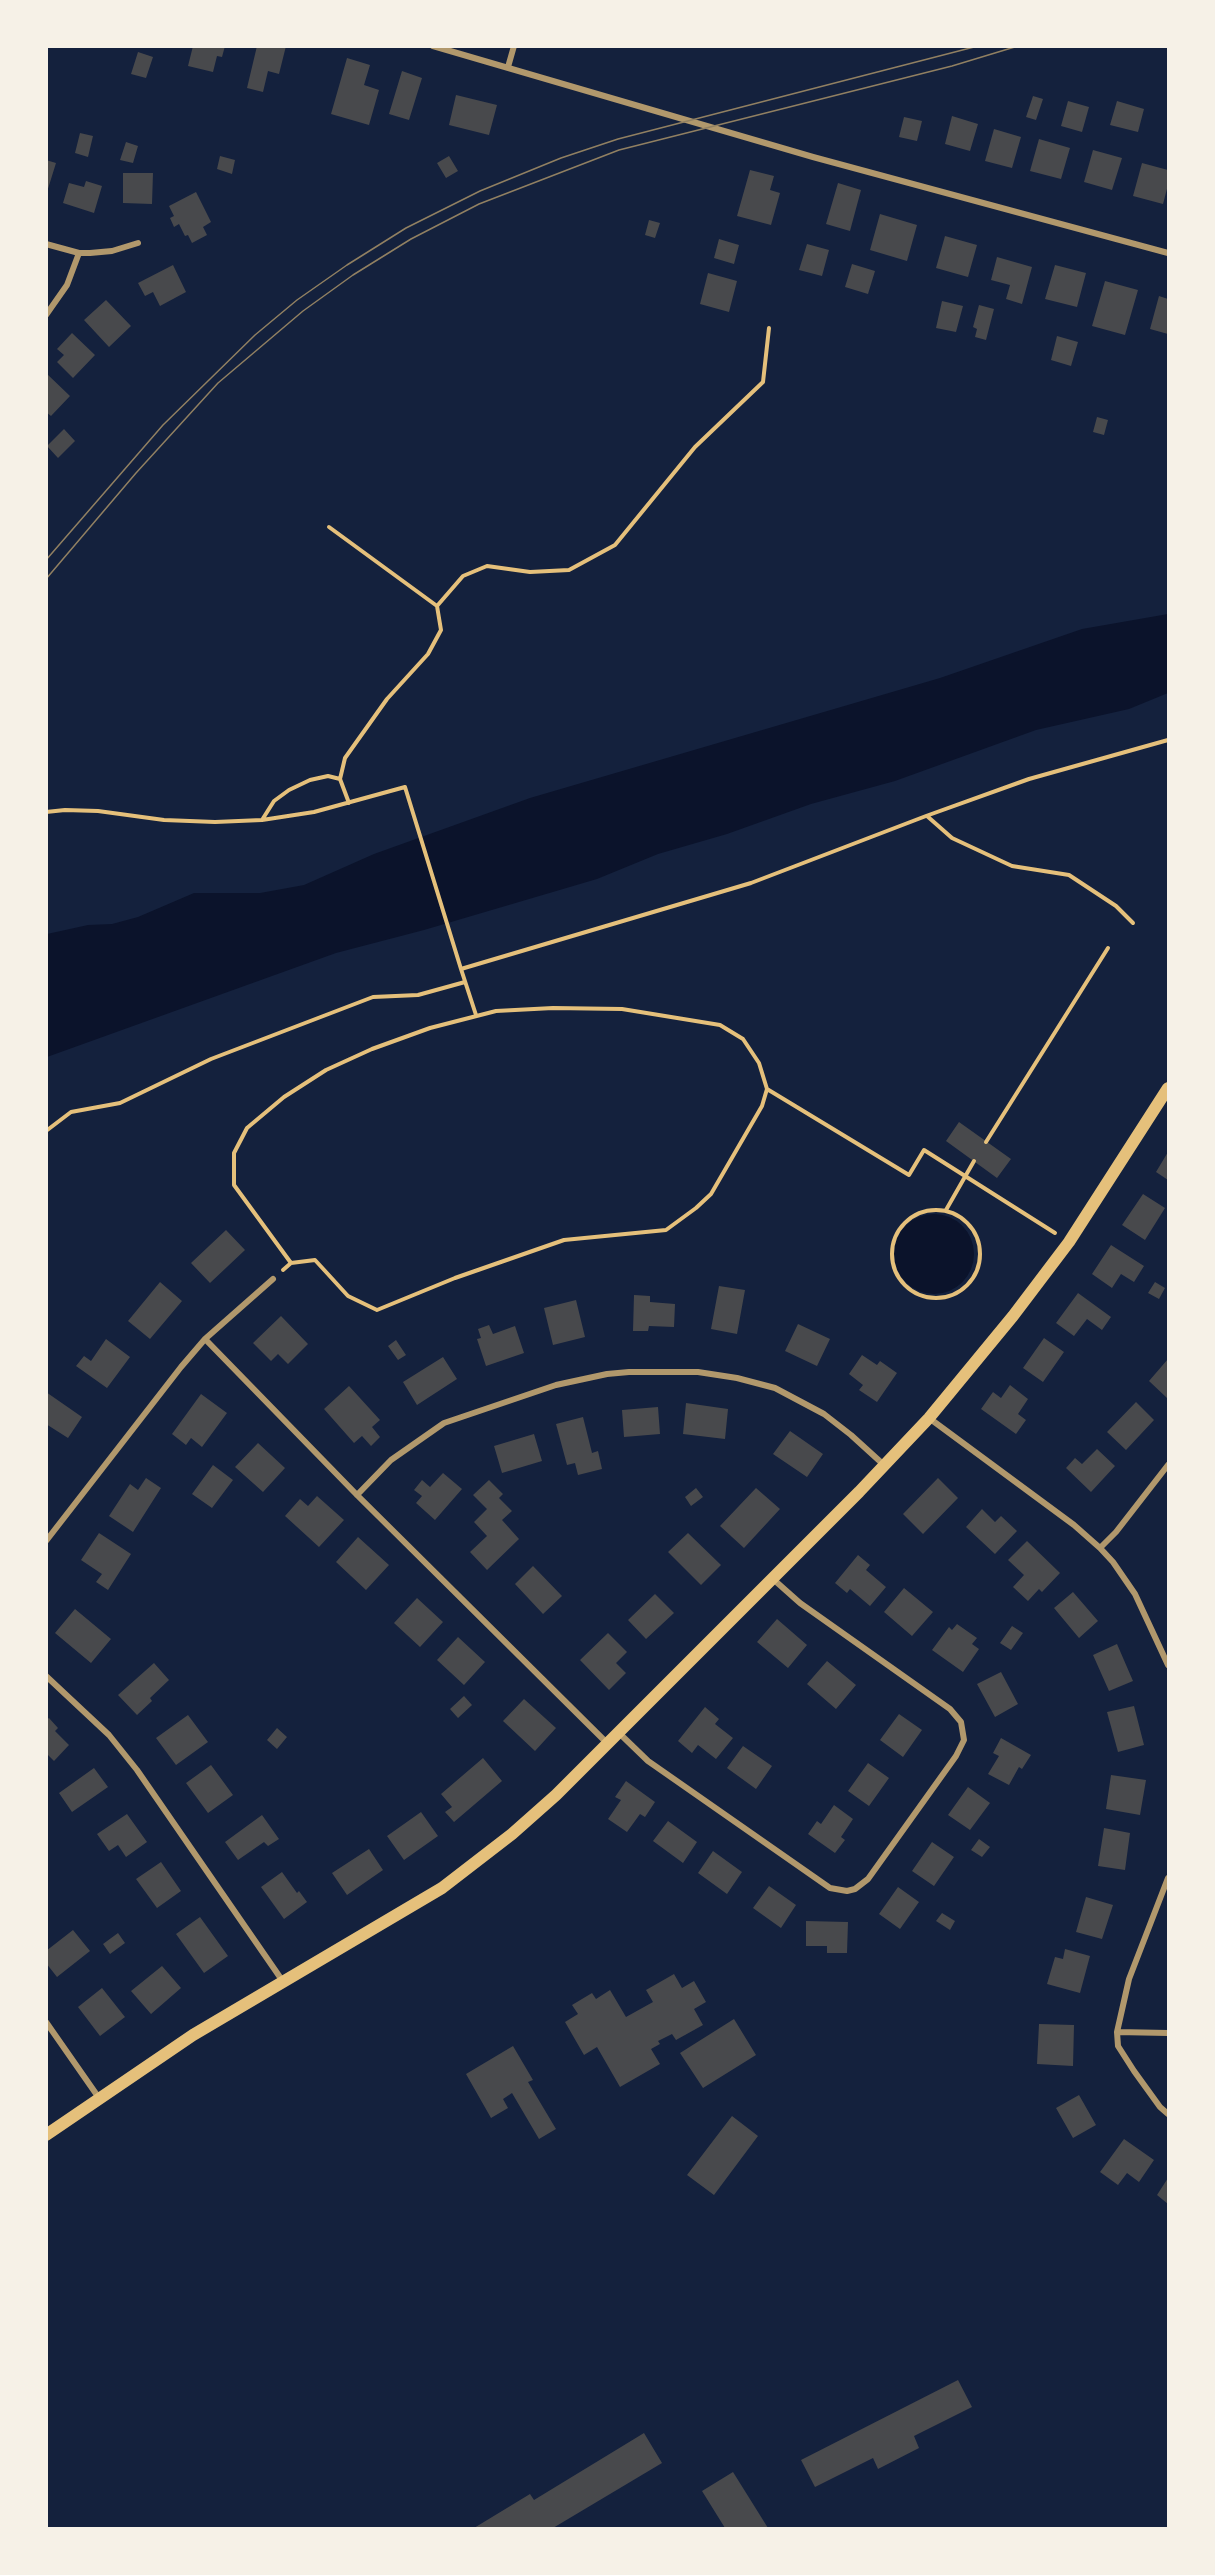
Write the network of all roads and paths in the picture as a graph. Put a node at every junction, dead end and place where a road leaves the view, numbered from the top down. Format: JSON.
{"nodes":[{"id":1,"x":433,"y":46,"type":"edge"},
{"id":2,"x":514,"y":46,"type":"edge"},
{"id":3,"x":508,"y":67,"type":"junction"},
{"id":4,"x":138,"y":243,"type":"dead end"},
{"id":5,"x":46,"y":244,"type":"edge"},
{"id":6,"x":79,"y":253,"type":"junction"},
{"id":7,"x":1168,"y":254,"type":"edge"},
{"id":8,"x":46,"y":315,"type":"edge"},
{"id":9,"x":769,"y":328,"type":"dead end"},
{"id":10,"x":329,"y":527,"type":"dead end"},
{"id":11,"x":437,"y":606,"type":"junction"},
{"id":12,"x":1168,"y":740,"type":"edge"},
{"id":13,"x":340,"y":779,"type":"junction"},
{"id":14,"x":349,"y":803,"type":"junction"},
{"id":15,"x":46,"y":812,"type":"edge"},
{"id":16,"x":926,"y":816,"type":"junction"},
{"id":17,"x":262,"y":820,"type":"junction"},
{"id":18,"x":1133,"y":923,"type":"dead end"},
{"id":19,"x":1108,"y":948,"type":"dead end"},
{"id":20,"x":461,"y":969,"type":"junction"},
{"id":21,"x":465,"y":982,"type":"junction"},
{"id":22,"x":476,"y":1014,"type":"junction"},
{"id":23,"x":1168,"y":1088,"type":"edge"},
{"id":24,"x":767,"y":1089,"type":"junction"},
{"id":25,"x":46,"y":1131,"type":"edge"},
{"id":26,"x":986,"y":1142,"type":"dead end"},
{"id":27,"x":974,"y":1161,"type":"dead end"},
{"id":28,"x":965,"y":1176,"type":"junction"},
{"id":29,"x":946,"y":1210,"type":"junction"},
{"id":30,"x":1069,"y":1242,"type":"junction"},
{"id":31,"x":273,"y":1279,"type":"dead end"},
{"id":32,"x":205,"y":1339,"type":"junction"},
{"id":33,"x":928,"y":1418,"type":"junction"},
{"id":34,"x":1168,"y":1465,"type":"edge"},
{"id":35,"x":884,"y":1466,"type":"junction"},
{"id":36,"x":357,"y":1495,"type":"junction"},
{"id":37,"x":46,"y":1541,"type":"edge"},
{"id":38,"x":1100,"y":1548,"type":"junction"},
{"id":39,"x":772,"y":1578,"type":"junction"},
{"id":40,"x":1168,"y":1665,"type":"edge"},
{"id":41,"x":46,"y":1676,"type":"edge"},
{"id":42,"x":619,"y":1733,"type":"junction"},
{"id":43,"x":608,"y":1744,"type":"junction"},
{"id":44,"x":1168,"y":1878,"type":"edge"},
{"id":45,"x":284,"y":1983,"type":"junction"},
{"id":46,"x":46,"y":2022,"type":"edge"},
{"id":47,"x":1117,"y":2032,"type":"junction"},
{"id":48,"x":1168,"y":2033,"type":"edge"},
{"id":49,"x":99,"y":2098,"type":"junction"},
{"id":50,"x":1168,"y":2114,"type":"edge"},
{"id":51,"x":46,"y":2135,"type":"edge"}],
"edges":[{"from":1,"to":3,"type":"street"},
{"from":2,"to":3,"type":"street"},
{"from":3,"to":7,"type":"street"},
{"from":4,"to":6,"type":"street"},
{"from":5,"to":6,"type":"street"},
{"from":6,"to":8,"type":"street"},
{"from":9,"to":11,"type":"path"},
{"from":10,"to":11,"type":"path"},
{"from":11,"to":13,"type":"path"},
{"from":12,"to":16,"type":"path"},
{"from":13,"to":14,"type":"path"},
{"from":13,"to":17,"type":"path"},
{"from":14,"to":17,"type":"path"},
{"from":14,"to":20,"type":"path"},
{"from":15,"to":17,"type":"path"},
{"from":16,"to":18,"type":"path"},
{"from":16,"to":20,"type":"path"},
{"from":19,"to":26,"type":"path"},
{"from":20,"to":21,"type":"path"},
{"from":21,"to":22,"type":"path"},
{"from":21,"to":25,"type":"path"},
{"from":22,"to":24,"type":"path"},
{"from":22,"to":24,"type":"path"},
{"from":23,"to":30,"type":"main road"},
{"from":24,"to":28,"type":"path"},
{"from":27,"to":28,"type":"path"},
{"from":28,"to":29,"type":"path"},
{"from":28,"to":30,"type":"path"},
{"from":29,"to":29,"type":"path"},
{"from":30,"to":33,"type":"main road"},
{"from":31,"to":32,"type":"street"},
{"from":32,"to":36,"type":"street"},
{"from":32,"to":37,"type":"street"},
{"from":33,"to":35,"type":"main road"},
{"from":33,"to":38,"type":"street"},
{"from":34,"to":38,"type":"street"},
{"from":35,"to":36,"type":"street"},
{"from":35,"to":39,"type":"main road"},
{"from":36,"to":43,"type":"street"},
{"from":38,"to":40,"type":"street"},
{"from":39,"to":42,"type":"main road"},
{"from":39,"to":42,"type":"street"},
{"from":41,"to":45,"type":"street"},
{"from":42,"to":43,"type":"main road"},
{"from":43,"to":45,"type":"main road"},
{"from":44,"to":47,"type":"street"},
{"from":45,"to":49,"type":"main road"},
{"from":46,"to":49,"type":"street"},
{"from":47,"to":48,"type":"street"},
{"from":47,"to":50,"type":"street"},
{"from":49,"to":51,"type":"main road"}]}
